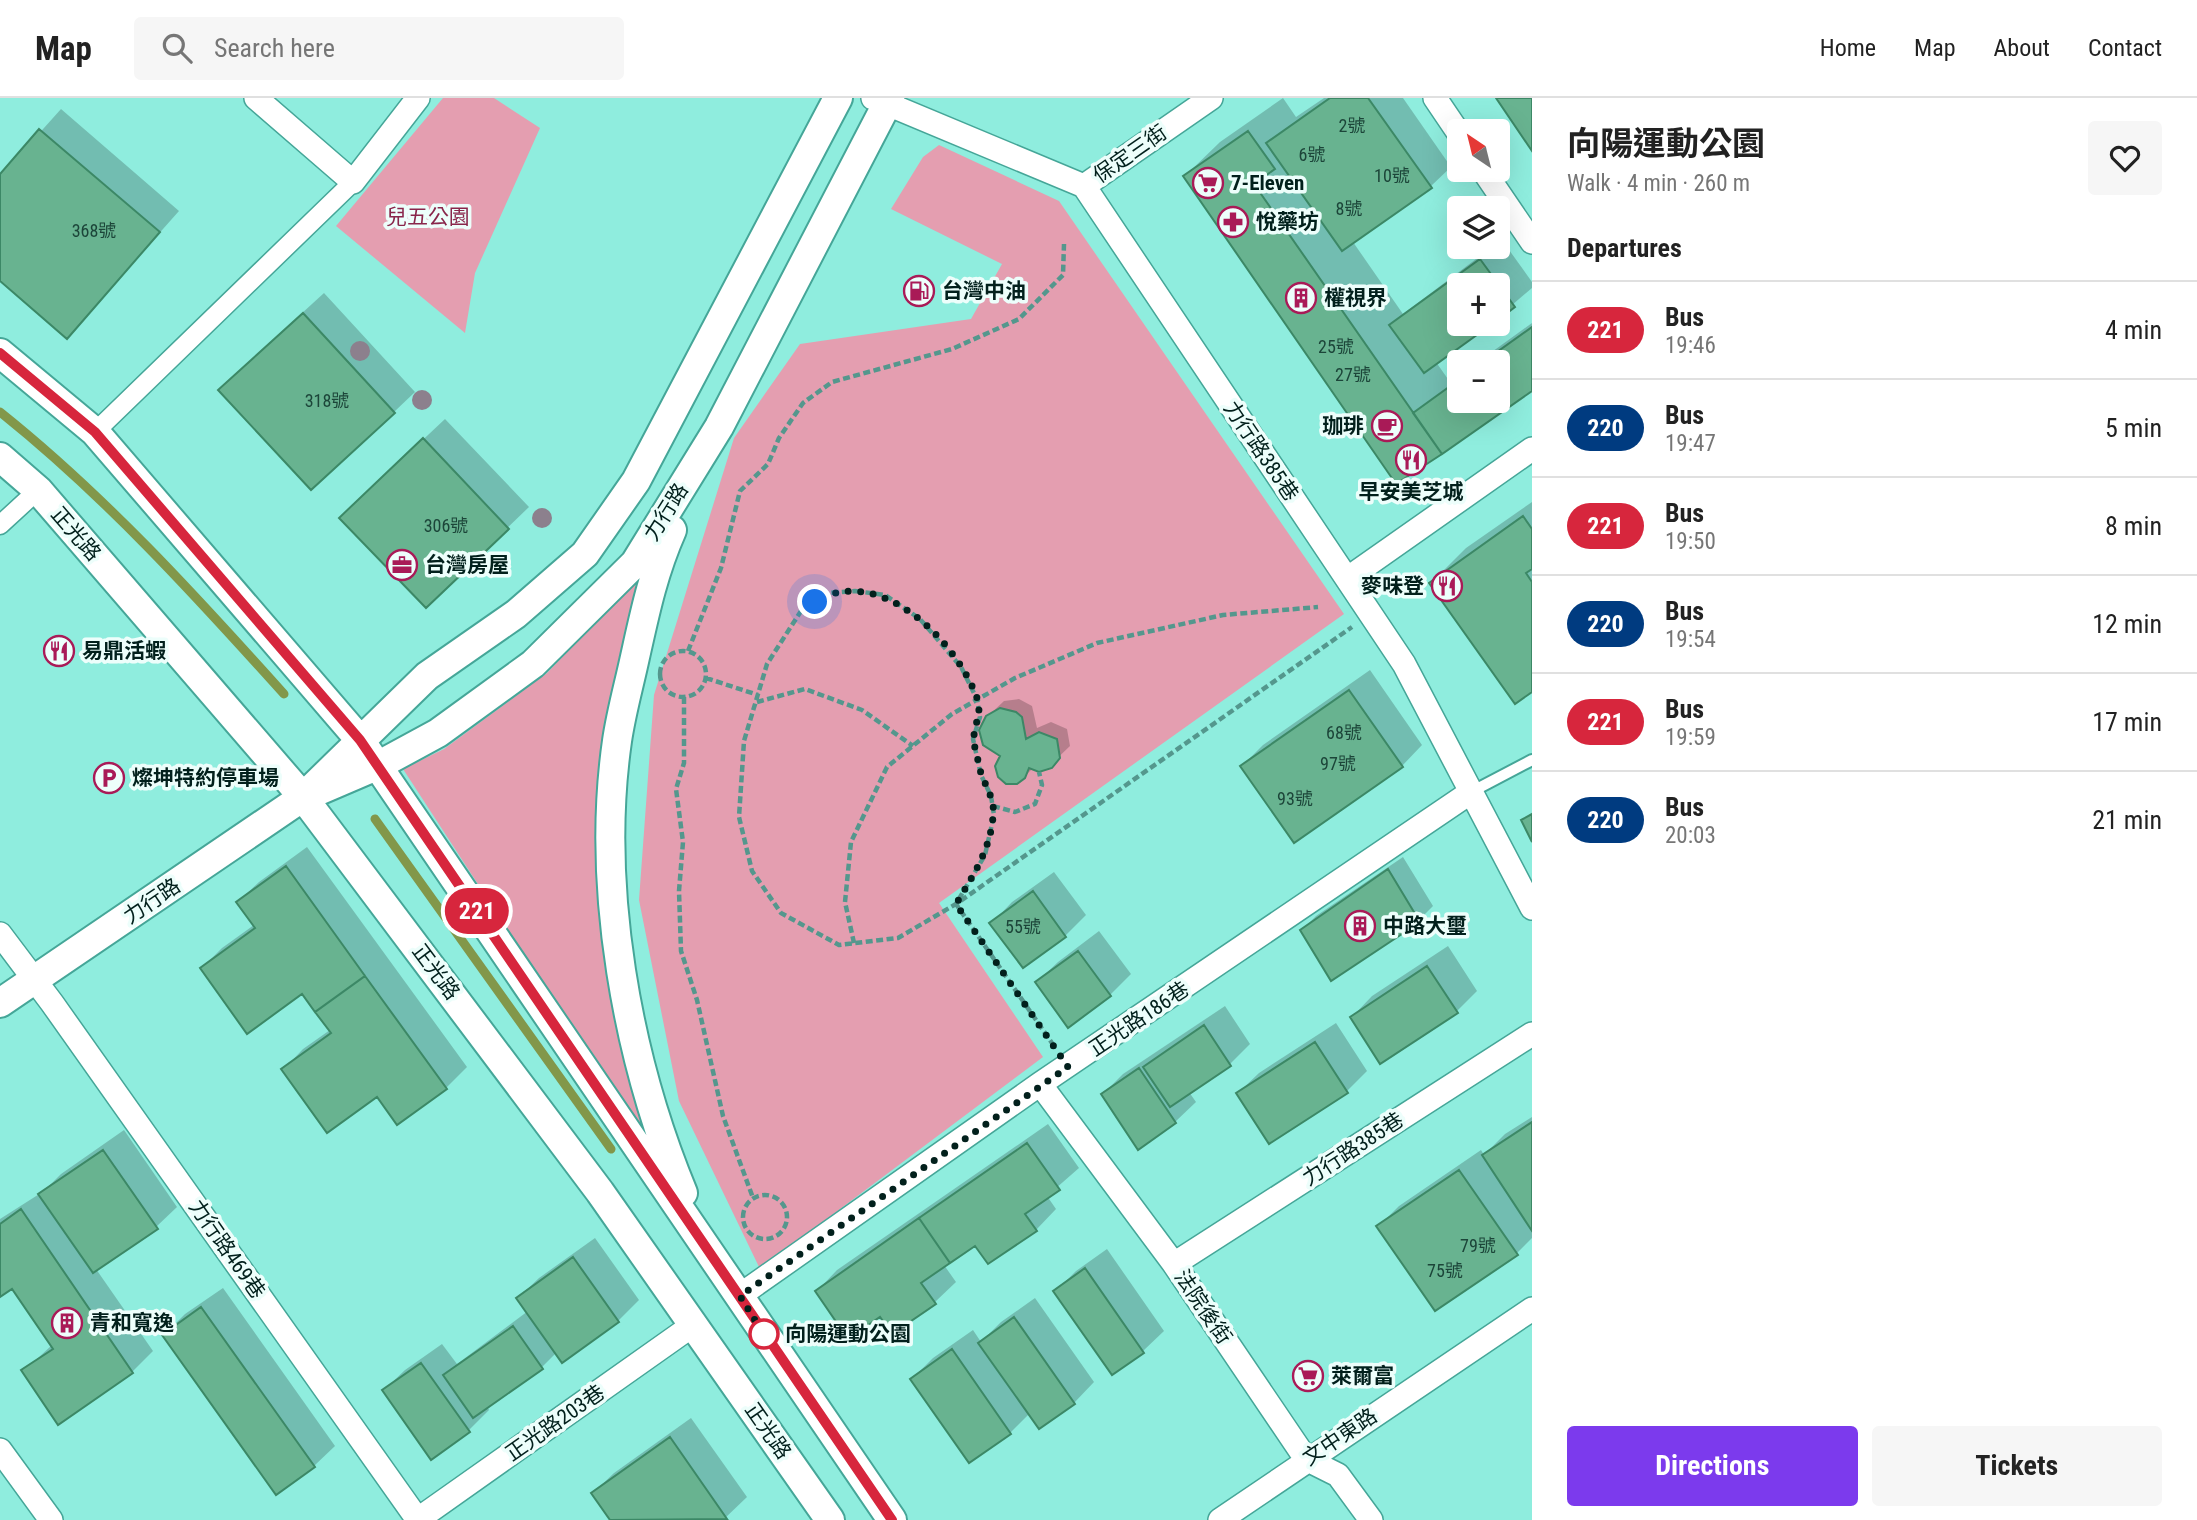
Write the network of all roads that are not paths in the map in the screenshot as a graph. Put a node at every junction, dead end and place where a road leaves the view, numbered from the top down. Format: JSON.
{"nodes":[{"id":1,"x":256,"y":98,"type":"edge"},
{"id":2,"x":418,"y":98,"type":"edge"},
{"id":3,"x":838,"y":98,"type":"edge"},
{"id":4,"x":1211,"y":98,"type":"edge"},
{"id":5,"x":1435,"y":98,"type":"edge"},
{"id":6,"x":883,"y":100,"type":"edge"},
{"id":7,"x":1449,"y":119,"type":"edge"},
{"id":8,"x":354,"y":182,"type":"junction"},
{"id":9,"x":1491,"y":182,"type":"edge"},
{"id":10,"x":1084,"y":186,"type":"junction"},
{"id":11,"x":1532,"y":242,"type":"edge"},
{"id":12,"x":0,"y":353,"type":"edge"},
{"id":13,"x":719,"y":427,"type":"junction"},
{"id":14,"x":95,"y":432,"type":"junction"},
{"id":15,"x":1532,"y":449,"type":"edge"},
{"id":16,"x":0,"y":457,"type":"edge"},
{"id":17,"x":38,"y":491,"type":"junction"},
{"id":18,"x":0,"y":525,"type":"edge"},
{"id":19,"x":1347,"y":579,"type":"junction"},
{"id":20,"x":360,"y":740,"type":"junction"},
{"id":21,"x":1532,"y":760,"type":"edge"},
{"id":22,"x":379,"y":765,"type":"junction"},
{"id":23,"x":1471,"y":792,"type":"junction"},
{"id":24,"x":303,"y":797,"type":"junction"},
{"id":25,"x":1532,"y":908,"type":"edge"},
{"id":26,"x":0,"y":934,"type":"edge"},
{"id":27,"x":36,"y":980,"type":"junction"},
{"id":28,"x":0,"y":1003,"type":"edge"},
{"id":29,"x":1532,"y":1034,"type":"edge"},
{"id":30,"x":1040,"y":1084,"type":"junction"},
{"id":31,"x":702,"y":1241,"type":"junction"},
{"id":32,"x":1174,"y":1264,"type":"junction"},
{"id":33,"x":740,"y":1296,"type":"junction"},
{"id":34,"x":1532,"y":1309,"type":"edge"},
{"id":35,"x":693,"y":1325,"type":"junction"},
{"id":36,"x":0,"y":1450,"type":"edge"},
{"id":37,"x":1306,"y":1459,"type":"junction"},
{"id":38,"x":51,"y":1520,"type":"edge"},
{"id":39,"x":418,"y":1520,"type":"edge"},
{"id":40,"x":830,"y":1520,"type":"edge"},
{"id":41,"x":892,"y":1520,"type":"edge"},
{"id":42,"x":1220,"y":1520,"type":"edge"},
{"id":43,"x":1371,"y":1520,"type":"edge"}],
"edges":[{"from":1,"to":8,"type":"street"},
{"from":2,"to":8,"type":"street"},
{"from":3,"to":20,"type":"street","name":"力行路"},
{"from":4,"to":10,"type":"street","name":"保定三街"},
{"from":5,"to":7,"type":"street"},
{"from":6,"to":10,"type":"street"},
{"from":6,"to":13,"type":"street","name":"力行路"},
{"from":8,"to":14,"type":"street"},
{"from":9,"to":11,"type":"street"},
{"from":10,"to":19,"type":"street","name":"力行路385巷"},
{"from":12,"to":14,"type":"street"},
{"from":13,"to":22,"type":"street","name":"力行路"},
{"from":13,"to":31,"type":"street"},
{"from":14,"to":20,"type":"street"},
{"from":15,"to":19,"type":"street"},
{"from":16,"to":17,"type":"street","name":"正光路"},
{"from":17,"to":18,"type":"street"},
{"from":17,"to":24,"type":"street","name":"正光路"},
{"from":19,"to":23,"type":"street","name":"力行路385巷"},
{"from":20,"to":22,"type":"street"},
{"from":20,"to":24,"type":"street","name":"力行路"},
{"from":21,"to":23,"type":"lane"},
{"from":22,"to":24,"type":"street","name":"力行路"},
{"from":22,"to":31,"type":"street"},
{"from":23,"to":25,"type":"street","name":"力行路385巷"},
{"from":23,"to":30,"type":"street","name":"正光路186巷"},
{"from":24,"to":27,"type":"street","name":"力行路"},
{"from":24,"to":35,"type":"street","name":"正光路"},
{"from":26,"to":27,"type":"street","name":"力行路469巷"},
{"from":27,"to":28,"type":"street","name":"力行路"},
{"from":27,"to":39,"type":"street","name":"力行路469巷"},
{"from":29,"to":32,"type":"street","name":"力行路385巷"},
{"from":30,"to":32,"type":"street","name":"法院後街"},
{"from":30,"to":33,"type":"street","name":"正光路186巷"},
{"from":31,"to":33,"type":"street"},
{"from":32,"to":37,"type":"street","name":"法院後街"},
{"from":33,"to":41,"type":"street"},
{"from":34,"to":37,"type":"street","name":"文中東路"},
{"from":35,"to":39,"type":"street","name":"正光路203巷"},
{"from":35,"to":40,"type":"street","name":"正光路"},
{"from":36,"to":38,"type":"street"},
{"from":37,"to":42,"type":"street","name":"文中東路"},
{"from":37,"to":43,"type":"street","name":"法院後街"}]}
